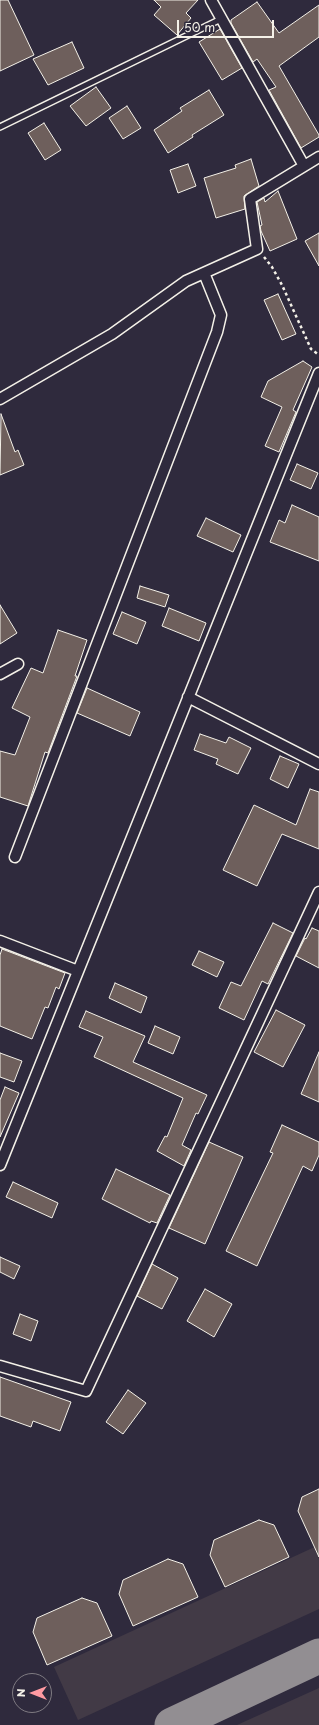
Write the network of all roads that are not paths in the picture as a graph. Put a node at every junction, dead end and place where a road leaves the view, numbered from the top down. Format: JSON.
{"nodes":[{"id":1,"x":211,"y":0,"type":"edge"},
{"id":2,"x":221,"y":19,"type":"junction"},
{"id":3,"x":0,"y":127,"type":"edge"},
{"id":4,"x":319,"y":157,"type":"edge"},
{"id":5,"x":304,"y":166,"type":"junction"},
{"id":6,"x":204,"y":273,"type":"junction"},
{"id":7,"x":319,"y":373,"type":"edge"},
{"id":8,"x":0,"y":399,"type":"edge"},
{"id":9,"x":18,"y":664,"type":"dead end"},
{"id":10,"x":0,"y":674,"type":"edge"},
{"id":11,"x":188,"y":697,"type":"junction"},
{"id":12,"x":319,"y":764,"type":"edge"},
{"id":13,"x":15,"y":857,"type":"dead end"},
{"id":14,"x":319,"y":892,"type":"edge"},
{"id":15,"x":0,"y":941,"type":"edge"},
{"id":16,"x":78,"y":971,"type":"junction"},
{"id":17,"x":0,"y":1165,"type":"edge"},
{"id":18,"x":0,"y":1366,"type":"edge"}],
"edges":[{"from":1,"to":2,"type":"street"},
{"from":2,"to":3,"type":"lane"},
{"from":2,"to":5,"type":"street"},
{"from":4,"to":5,"type":"street"},
{"from":5,"to":6,"type":"street"},
{"from":6,"to":8,"type":"street"},
{"from":6,"to":13,"type":"street"},
{"from":7,"to":11,"type":"street"},
{"from":9,"to":10,"type":"street"},
{"from":11,"to":12,"type":"street"},
{"from":11,"to":16,"type":"street"},
{"from":14,"to":18,"type":"street"},
{"from":15,"to":16,"type":"street"},
{"from":16,"to":17,"type":"street"}]}
